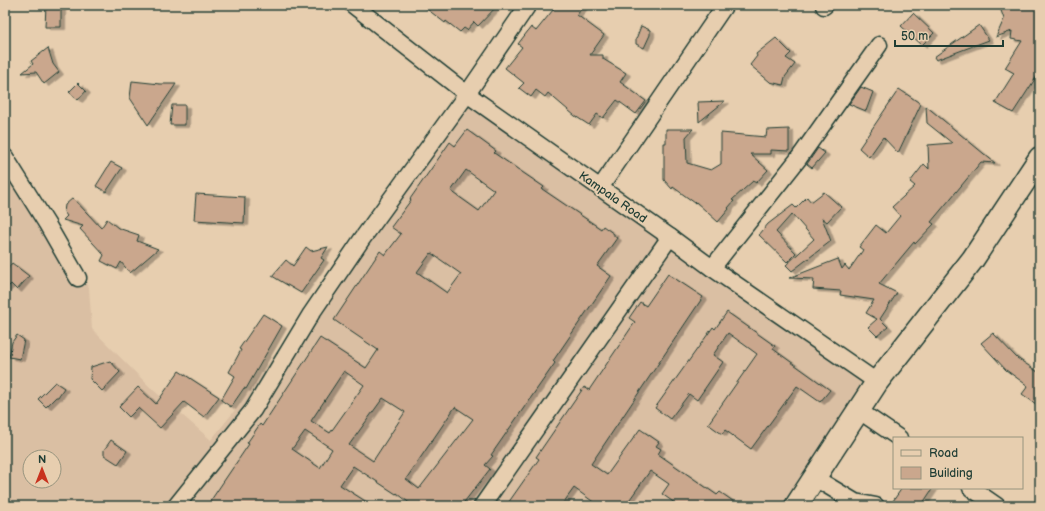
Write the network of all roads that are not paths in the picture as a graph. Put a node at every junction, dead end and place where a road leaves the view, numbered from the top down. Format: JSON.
{"nodes":[{"id":1,"x":352,"y":5,"type":"edge"},
{"id":2,"x":528,"y":5,"type":"edge"},
{"id":3,"x":725,"y":5,"type":"edge"},
{"id":4,"x":879,"y":45,"type":"dead end"},
{"id":5,"x":467,"y":94,"type":"junction"},
{"id":6,"x":5,"y":157,"type":"edge"},
{"id":7,"x":1040,"y":158,"type":"edge"},
{"id":8,"x":600,"y":188,"type":"junction"},
{"id":9,"x":670,"y":237,"type":"junction"},
{"id":10,"x":712,"y":268,"type":"junction"},
{"id":11,"x":78,"y":278,"type":"dead end"},
{"id":12,"x":878,"y":382,"type":"junction"},
{"id":13,"x":858,"y":410,"type":"junction"},
{"id":14,"x":898,"y":437,"type":"edge"},
{"id":15,"x":815,"y":478,"type":"junction"},
{"id":16,"x":972,"y":489,"type":"edge"},
{"id":17,"x":176,"y":506,"type":"edge"},
{"id":18,"x":482,"y":506,"type":"edge"},
{"id":19,"x":796,"y":506,"type":"edge"},
{"id":20,"x":876,"y":506,"type":"edge"},
{"id":21,"x":997,"y":506,"type":"edge"}],
"edges":[{"from":1,"to":5,"type":"street","name":"Kampala Road"},
{"from":2,"to":5,"type":"street"},
{"from":3,"to":8,"type":"street"},
{"from":4,"to":10,"type":"street"},
{"from":5,"to":8,"type":"street","name":"Kampala Road"},
{"from":5,"to":17,"type":"street"},
{"from":6,"to":11,"type":"street"},
{"from":7,"to":12,"type":"street"},
{"from":8,"to":9,"type":"street","name":"Kampala Road"},
{"from":9,"to":10,"type":"street","name":"Kampala Road"},
{"from":9,"to":18,"type":"street"},
{"from":10,"to":12,"type":"street","name":"Kampala Road"},
{"from":12,"to":13,"type":"street"},
{"from":13,"to":14,"type":"street"},
{"from":13,"to":15,"type":"street"},
{"from":15,"to":19,"type":"street"},
{"from":15,"to":20,"type":"street"},
{"from":16,"to":21,"type":"street"}]}
